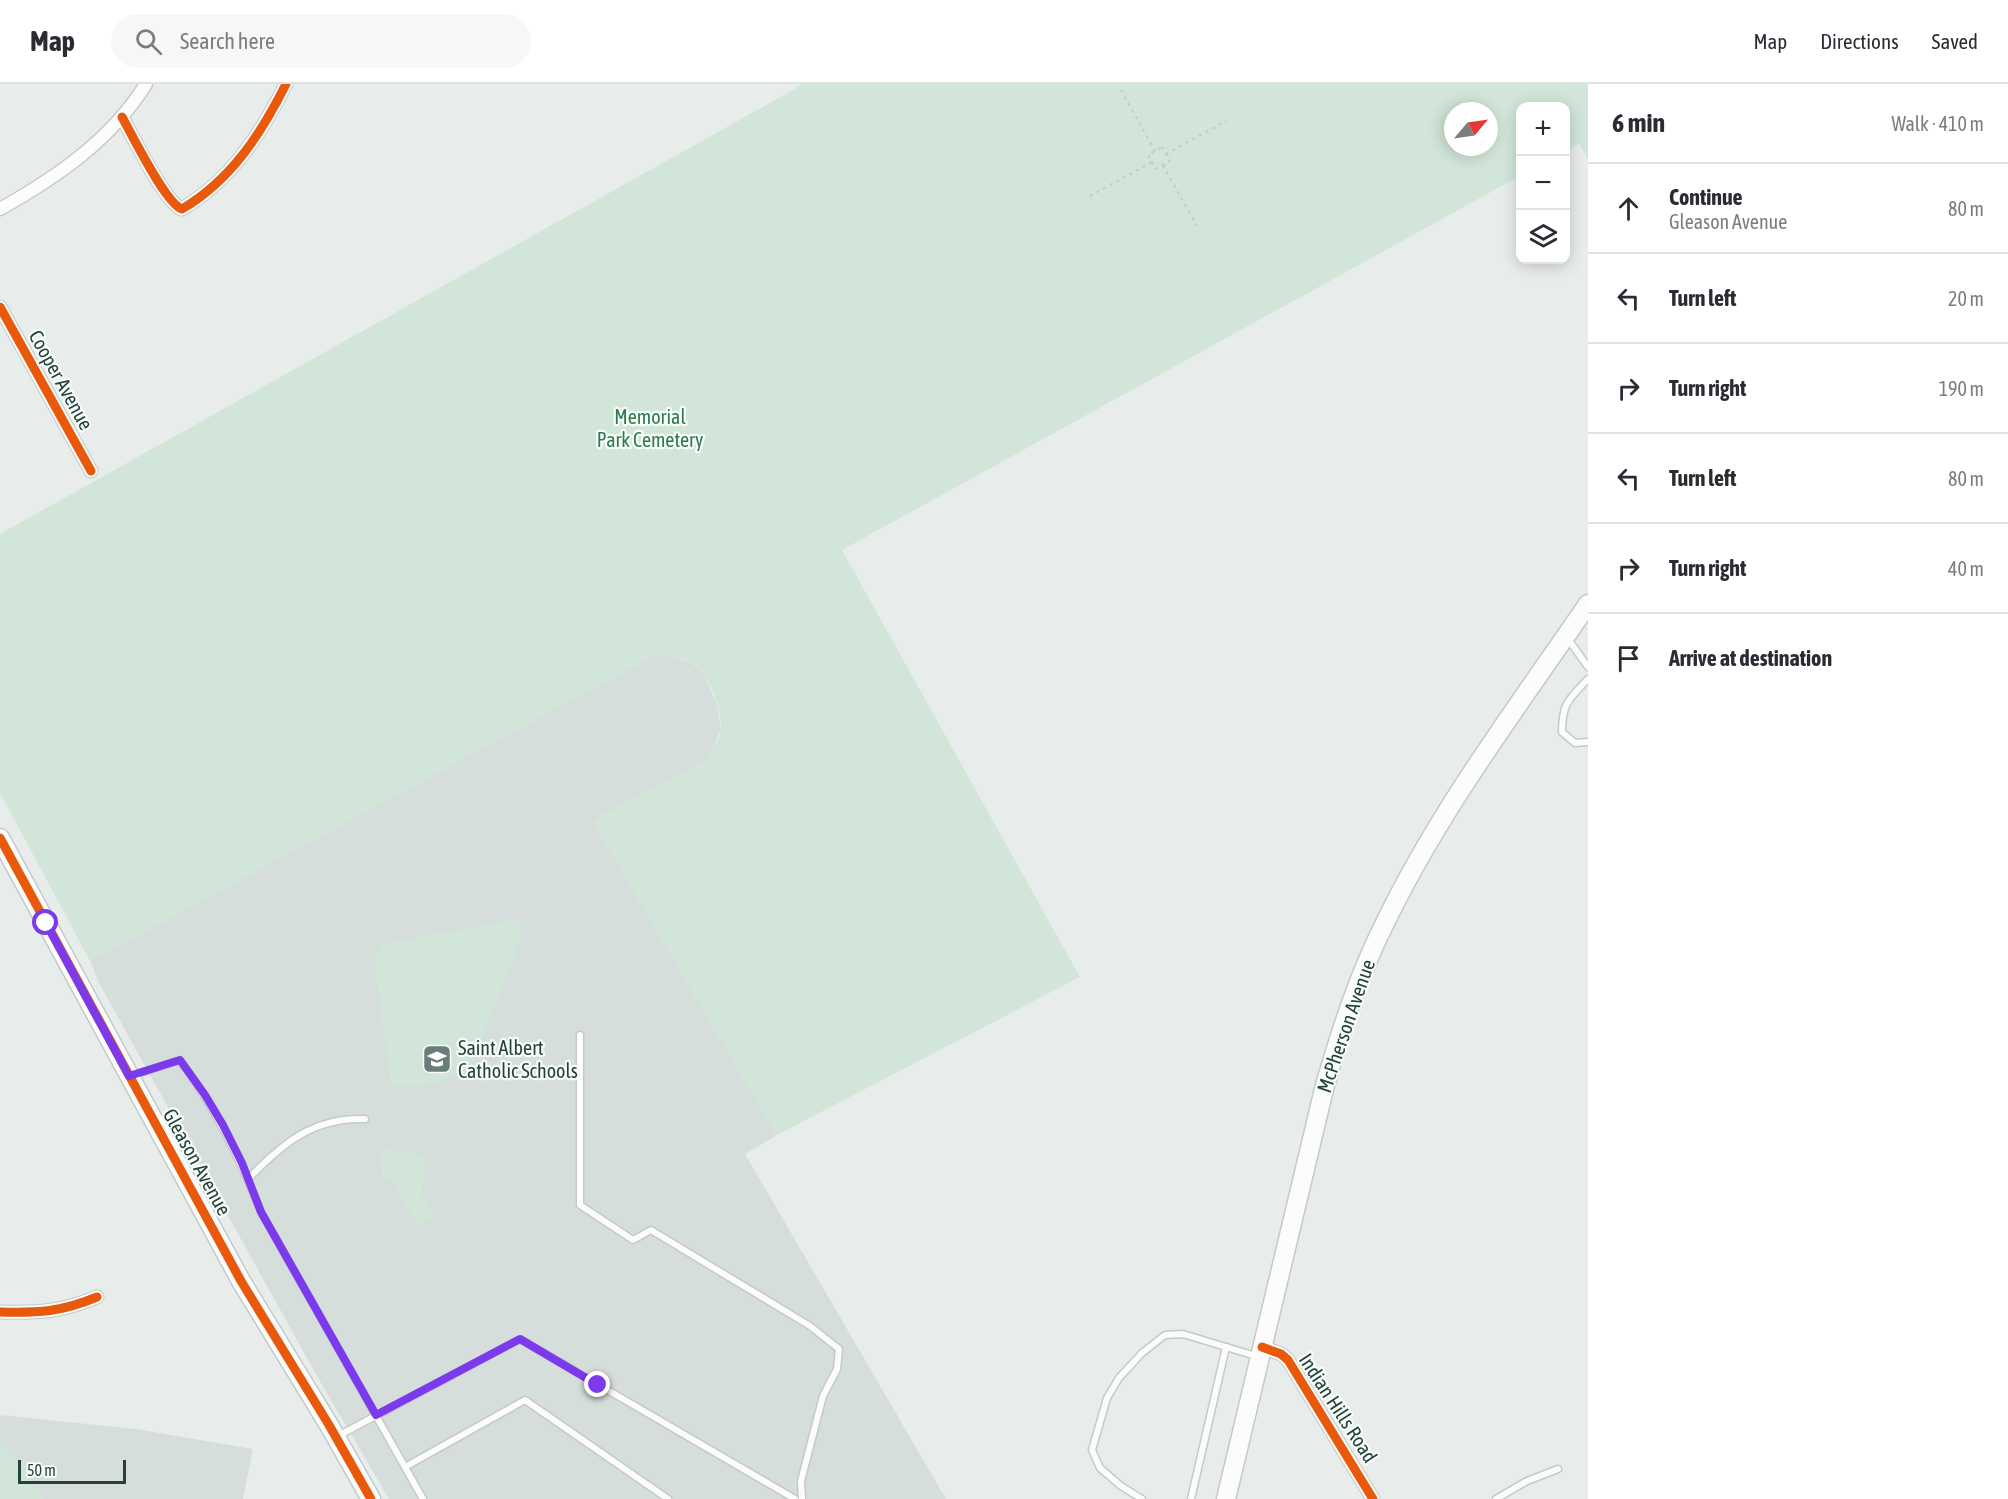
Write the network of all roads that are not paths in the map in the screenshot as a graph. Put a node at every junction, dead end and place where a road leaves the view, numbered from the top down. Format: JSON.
{"nodes":[{"id":1,"x":146,"y":84,"type":"edge"},
{"id":2,"x":286,"y":84,"type":"edge"},
{"id":3,"x":122,"y":117,"type":"junction"},
{"id":4,"x":0,"y":209,"type":"edge"},
{"id":5,"x":0,"y":307,"type":"edge"},
{"id":6,"x":92,"y":471,"type":"dead end"},
{"id":7,"x":1588,"y":604,"type":"edge"},
{"id":8,"x":1566,"y":637,"type":"junction"},
{"id":9,"x":1588,"y":667,"type":"edge"},
{"id":10,"x":1588,"y":680,"type":"edge"},
{"id":11,"x":1588,"y":742,"type":"edge"},
{"id":12,"x":0,"y":838,"type":"edge"},
{"id":13,"x":580,"y":1035,"type":"dead end"},
{"id":14,"x":129,"y":1076,"type":"junction"},
{"id":15,"x":365,"y":1119,"type":"dead end"},
{"id":16,"x":248,"y":1179,"type":"junction"},
{"id":17,"x":97,"y":1297,"type":"dead end"},
{"id":18,"x":0,"y":1312,"type":"edge"},
{"id":19,"x":1226,"y":1347,"type":"junction"},
{"id":20,"x":1261,"y":1352,"type":"junction"},
{"id":21,"x":376,"y":1415,"type":"junction"},
{"id":22,"x":336,"y":1437,"type":"junction"},
{"id":23,"x":405,"y":1467,"type":"junction"},
{"id":24,"x":1558,"y":1469,"type":"dead end"},
{"id":25,"x":371,"y":1499,"type":"edge"},
{"id":26,"x":423,"y":1499,"type":"edge"},
{"id":27,"x":668,"y":1499,"type":"edge"},
{"id":28,"x":795,"y":1499,"type":"edge"},
{"id":29,"x":802,"y":1499,"type":"edge"},
{"id":30,"x":1142,"y":1499,"type":"edge"},
{"id":31,"x":1191,"y":1499,"type":"edge"},
{"id":32,"x":1226,"y":1499,"type":"edge"},
{"id":33,"x":1373,"y":1499,"type":"edge"},
{"id":34,"x":1496,"y":1499,"type":"edge"}],
"edges":[{"from":1,"to":3,"type":"street"},
{"from":2,"to":3,"type":"street"},
{"from":3,"to":4,"type":"street"},
{"from":5,"to":6,"type":"street","name":"Cooper Avenue"},
{"from":7,"to":8,"type":"main road","name":"McPherson Avenue"},
{"from":8,"to":9,"type":"lane"},
{"from":8,"to":20,"type":"main road","name":"McPherson Avenue"},
{"from":10,"to":11,"type":"lane"},
{"from":12,"to":14,"type":"main road","name":"Gleason Avenue"},
{"from":13,"to":29,"type":"lane"},
{"from":14,"to":16,"type":"lane"},
{"from":14,"to":22,"type":"main road","name":"Gleason Avenue"},
{"from":15,"to":16,"type":"lane"},
{"from":16,"to":21,"type":"lane"},
{"from":17,"to":18,"type":"street"},
{"from":19,"to":20,"type":"lane"},
{"from":19,"to":30,"type":"lane"},
{"from":19,"to":31,"type":"lane"},
{"from":20,"to":32,"type":"main road","name":"McPherson Avenue"},
{"from":20,"to":33,"type":"street","name":"Indian Hills Road"},
{"from":21,"to":22,"type":"lane"},
{"from":21,"to":23,"type":"lane"},
{"from":21,"to":28,"type":"lane"},
{"from":22,"to":25,"type":"main road","name":"Gleason Avenue"},
{"from":23,"to":26,"type":"lane"},
{"from":23,"to":27,"type":"lane"},
{"from":24,"to":34,"type":"lane"}]}
